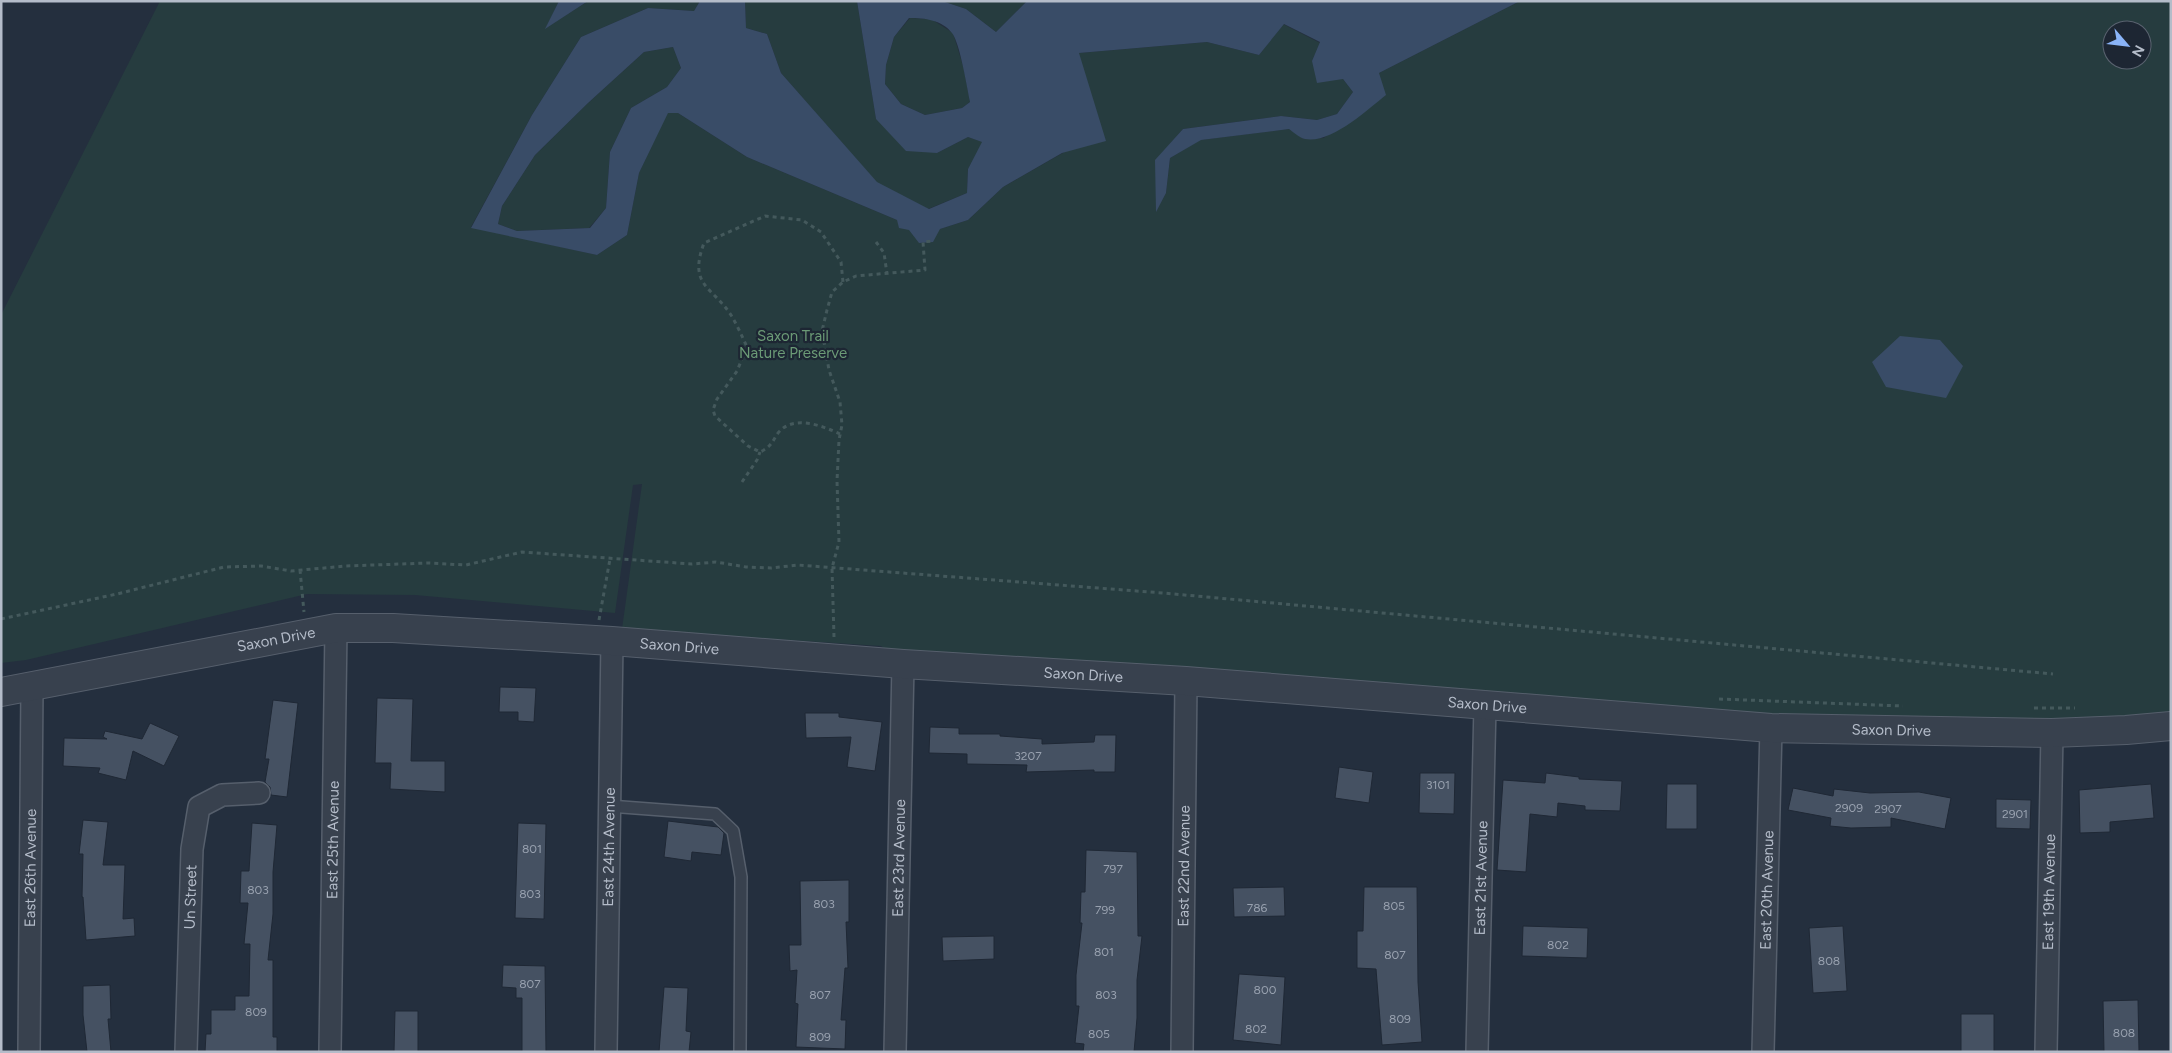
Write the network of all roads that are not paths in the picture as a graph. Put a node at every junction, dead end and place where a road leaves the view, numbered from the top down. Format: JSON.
{"nodes":[{"id":1,"x":336,"y":628,"type":"junction"},
{"id":2,"x":605,"y":633,"type":"junction"},
{"id":3,"x":904,"y":664,"type":"junction"},
{"id":4,"x":1186,"y":681,"type":"junction"},
{"id":5,"x":32,"y":686,"type":"junction"},
{"id":6,"x":1,"y":692,"type":"edge"},
{"id":7,"x":1485,"y":705,"type":"junction"},
{"id":8,"x":2171,"y":726,"type":"edge"},
{"id":9,"x":1771,"y":728,"type":"junction"},
{"id":10,"x":2052,"y":733,"type":"junction"},
{"id":11,"x":259,"y":793,"type":"dead end"},
{"id":12,"x":609,"y":806,"type":"junction"},
{"id":13,"x":29,"y":1052,"type":"edge"},
{"id":14,"x":186,"y":1052,"type":"edge"},
{"id":15,"x":330,"y":1052,"type":"edge"},
{"id":16,"x":606,"y":1052,"type":"edge"},
{"id":17,"x":740,"y":1052,"type":"edge"},
{"id":18,"x":895,"y":1052,"type":"edge"},
{"id":19,"x":1182,"y":1052,"type":"edge"},
{"id":20,"x":1477,"y":1052,"type":"edge"},
{"id":21,"x":1763,"y":1052,"type":"edge"},
{"id":22,"x":2046,"y":1052,"type":"edge"}],
"edges":[{"from":1,"to":2,"type":"street","name":"Saxon Drive"},
{"from":1,"to":5,"type":"street","name":"Saxon Drive"},
{"from":1,"to":15,"type":"street","name":"East 25th Avenue"},
{"from":2,"to":3,"type":"street","name":"Saxon Drive"},
{"from":2,"to":12,"type":"street","name":"East 24th Avenue"},
{"from":3,"to":4,"type":"street","name":"Saxon Drive"},
{"from":3,"to":18,"type":"street","name":"East 23rd Avenue"},
{"from":4,"to":7,"type":"street","name":"Saxon Drive"},
{"from":4,"to":19,"type":"street","name":"East 22nd Avenue"},
{"from":5,"to":6,"type":"street","name":"Saxon Drive"},
{"from":5,"to":13,"type":"street","name":"East 26th Avenue"},
{"from":7,"to":9,"type":"street","name":"Saxon Drive"},
{"from":7,"to":20,"type":"street","name":"East 21st Avenue"},
{"from":8,"to":10,"type":"street","name":"Saxon Drive"},
{"from":9,"to":10,"type":"street","name":"Saxon Drive"},
{"from":9,"to":21,"type":"street","name":"East 20th Avenue"},
{"from":10,"to":22,"type":"street","name":"East 19th Avenue"},
{"from":11,"to":14,"type":"street","name":"Un Street"},
{"from":12,"to":16,"type":"street","name":"East 24th Avenue"},
{"from":12,"to":17,"type":"lane"}]}
